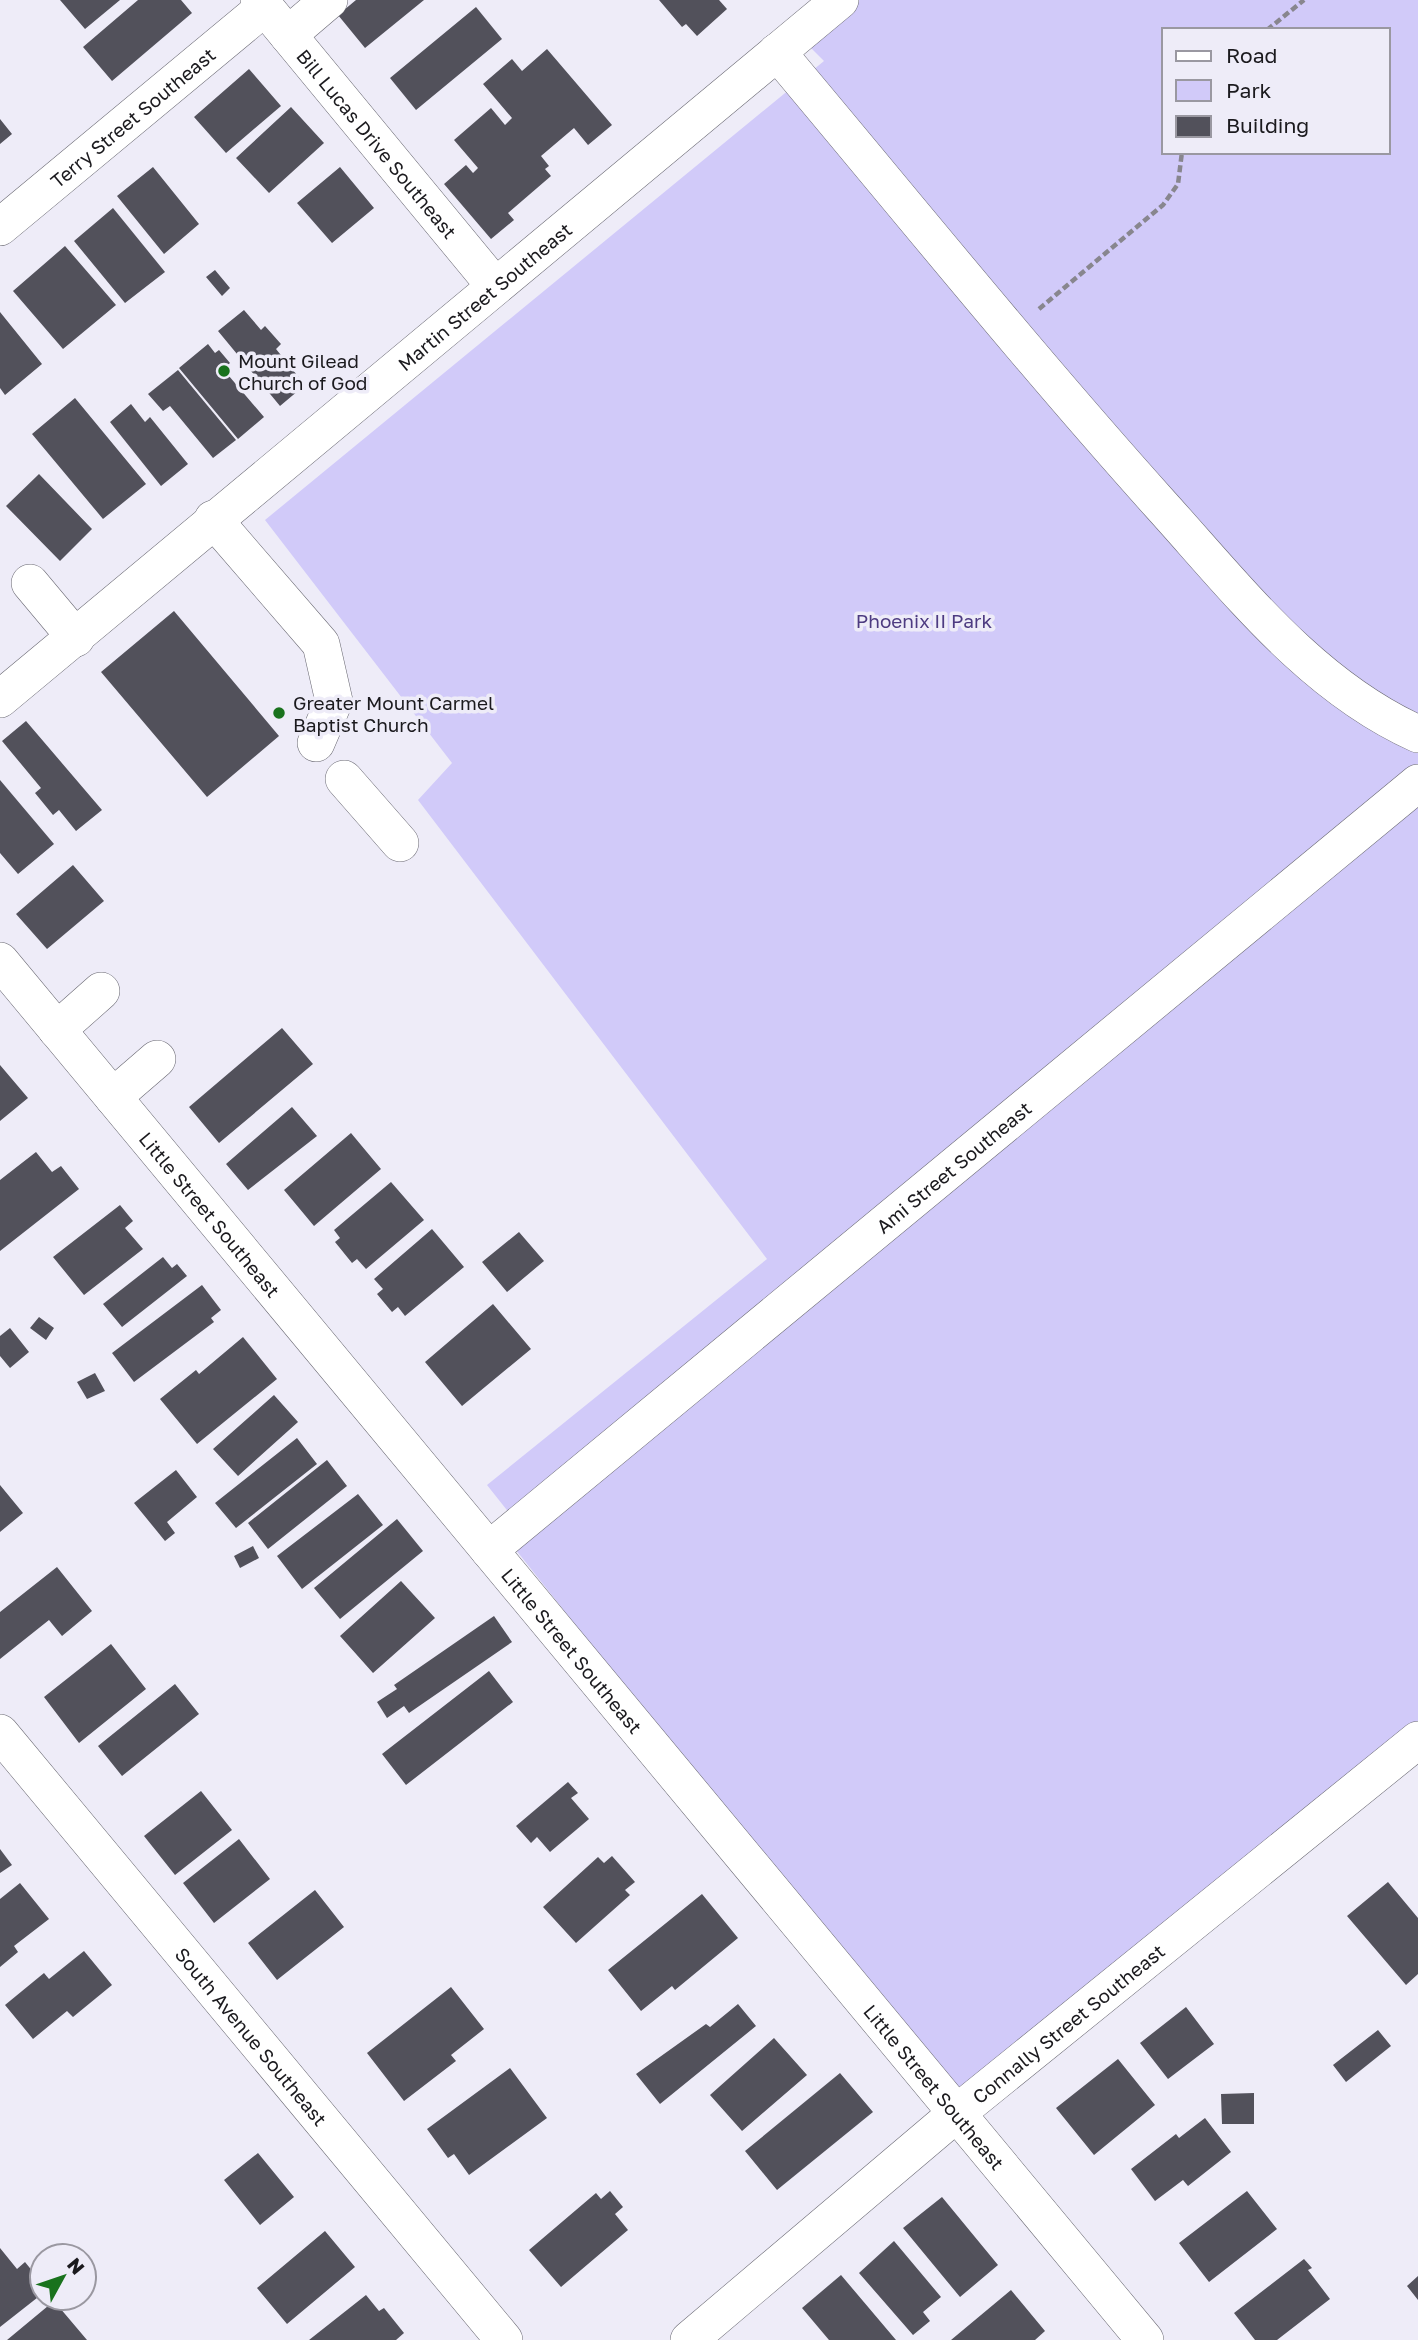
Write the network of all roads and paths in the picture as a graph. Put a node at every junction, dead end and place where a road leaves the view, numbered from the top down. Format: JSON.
{"nodes":[{"id":1,"x":329,"y":0,"type":"edge"},
{"id":2,"x":840,"y":0,"type":"edge"},
{"id":3,"x":1304,"y":0,"type":"edge"},
{"id":4,"x":262,"y":4,"type":"edge"},
{"id":5,"x":1269,"y":28,"type":"edge"},
{"id":6,"x":288,"y":35,"type":"junction"},
{"id":7,"x":777,"y":52,"type":"junction"},
{"id":8,"x":1182,"y":154,"type":"edge"},
{"id":9,"x":0,"y":227,"type":"edge"},
{"id":10,"x":495,"y":286,"type":"junction"},
{"id":11,"x":1033,"y":314,"type":"dead end"},
{"id":12,"x":214,"y":519,"type":"junction"},
{"id":13,"x":30,"y":583,"type":"dead end"},
{"id":14,"x":76,"y":638,"type":"junction"},
{"id":15,"x":0,"y":699,"type":"edge"},
{"id":16,"x":1418,"y":734,"type":"edge"},
{"id":17,"x":316,"y":743,"type":"dead end"},
{"id":18,"x":344,"y":779,"type":"dead end"},
{"id":19,"x":1418,"y":783,"type":"edge"},
{"id":20,"x":400,"y":843,"type":"dead end"},
{"id":21,"x":0,"y":961,"type":"edge"},
{"id":22,"x":101,"y":991,"type":"dead end"},
{"id":23,"x":57,"y":1030,"type":"junction"},
{"id":24,"x":157,"y":1059,"type":"dead end"},
{"id":25,"x":113,"y":1097,"type":"junction"},
{"id":26,"x":489,"y":1550,"type":"junction"},
{"id":27,"x":0,"y":1732,"type":"edge"},
{"id":28,"x":1418,"y":1740,"type":"edge"},
{"id":29,"x":957,"y":2113,"type":"junction"},
{"id":30,"x":504,"y":2340,"type":"edge"},
{"id":31,"x":689,"y":2340,"type":"edge"},
{"id":32,"x":1145,"y":2340,"type":"edge"}],
"edges":[{"from":1,"to":6,"type":"street"},
{"from":2,"to":7,"type":"street","name":"Martin Street Southeast"},
{"from":3,"to":5,"type":"path"},
{"from":4,"to":6,"type":"street","name":"Bill Lucas Drive Southeast"},
{"from":4,"to":9,"type":"street","name":"Terry Street Southeast"},
{"from":6,"to":10,"type":"street","name":"Bill Lucas Drive Southeast"},
{"from":7,"to":10,"type":"street","name":"Martin Street Southeast"},
{"from":7,"to":16,"type":"street"},
{"from":8,"to":11,"type":"path"},
{"from":10,"to":12,"type":"street","name":"Martin Street Southeast"},
{"from":12,"to":14,"type":"street","name":"Martin Street Southeast"},
{"from":12,"to":17,"type":"street"},
{"from":13,"to":14,"type":"street"},
{"from":14,"to":15,"type":"street","name":"Martin Street Southeast"},
{"from":18,"to":20,"type":"street"},
{"from":19,"to":26,"type":"street","name":"Ami Street Southeast"},
{"from":21,"to":23,"type":"street","name":"Little Street Southeast"},
{"from":22,"to":23,"type":"street"},
{"from":23,"to":25,"type":"street","name":"Little Street Southeast"},
{"from":24,"to":25,"type":"street"},
{"from":25,"to":26,"type":"street","name":"Little Street Southeast"},
{"from":26,"to":29,"type":"street","name":"Little Street Southeast"},
{"from":27,"to":30,"type":"street","name":"South Avenue Southeast"},
{"from":28,"to":29,"type":"street","name":"Connally Street Southeast"},
{"from":29,"to":31,"type":"street","name":"Connally Street Southeast"},
{"from":29,"to":32,"type":"street","name":"Little Street Southeast"}]}
